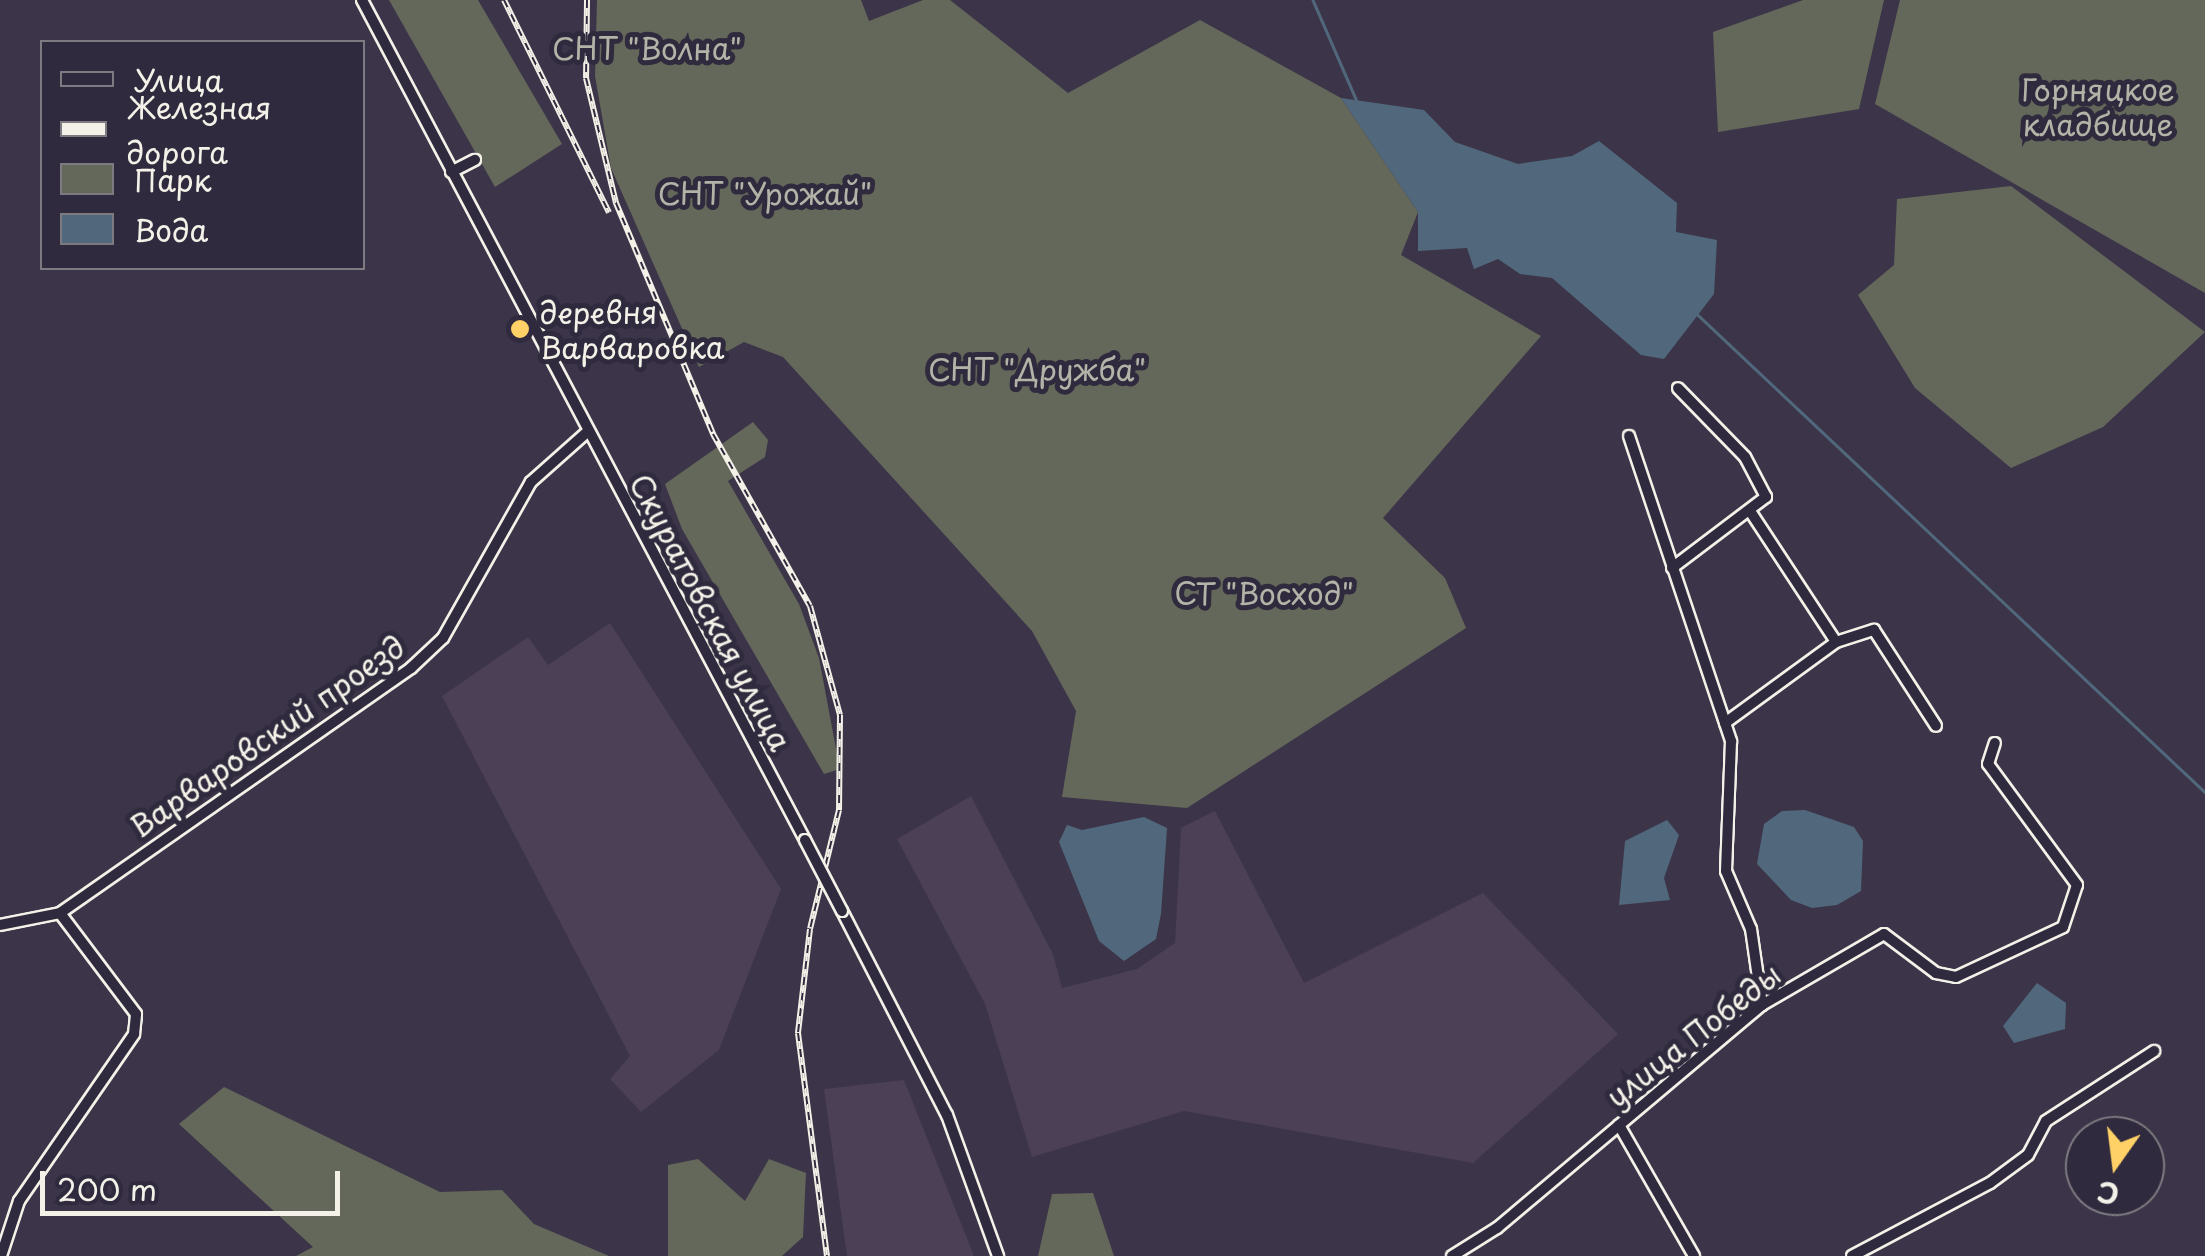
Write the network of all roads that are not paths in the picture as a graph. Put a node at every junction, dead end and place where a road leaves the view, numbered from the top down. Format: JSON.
{"nodes":[{"id":1,"x":362,"y":0,"type":"edge"},
{"id":2,"x":475,"y":160,"type":"dead end"},
{"id":3,"x":451,"y":172,"type":"junction"},
{"id":4,"x":1678,"y":388,"type":"dead end"},
{"id":5,"x":586,"y":433,"type":"junction"},
{"id":6,"x":1630,"y":436,"type":"dead end"},
{"id":7,"x":1752,"y":514,"type":"junction"},
{"id":8,"x":1672,"y":568,"type":"junction"},
{"id":9,"x":1836,"y":642,"type":"junction"},
{"id":10,"x":1725,"y":723,"type":"junction"},
{"id":11,"x":1936,"y":726,"type":"dead end"},
{"id":12,"x":1995,"y":743,"type":"dead end"},
{"id":13,"x":60,"y":913,"type":"junction"},
{"id":14,"x":0,"y":926,"type":"edge"},
{"id":15,"x":1762,"y":1005,"type":"junction"},
{"id":16,"x":2154,"y":1051,"type":"dead end"},
{"id":17,"x":1619,"y":1125,"type":"junction"},
{"id":18,"x":1,"y":1256,"type":"edge"},
{"id":19,"x":998,"y":1256,"type":"edge"},
{"id":20,"x":1452,"y":1256,"type":"edge"},
{"id":21,"x":1694,"y":1256,"type":"edge"},
{"id":22,"x":1852,"y":1256,"type":"edge"}],
"edges":[{"from":1,"to":3,"type":"street","name":"Скуратовская улица"},
{"from":2,"to":3,"type":"street"},
{"from":3,"to":5,"type":"street","name":"Скуратовская улица"},
{"from":4,"to":7,"type":"street"},
{"from":5,"to":13,"type":"street","name":"Варваровский проезд"},
{"from":5,"to":19,"type":"street","name":"Скуратовская улица","bridge":true},
{"from":6,"to":8,"type":"street"},
{"from":7,"to":8,"type":"street"},
{"from":7,"to":9,"type":"street"},
{"from":8,"to":10,"type":"street"},
{"from":9,"to":10,"type":"street"},
{"from":9,"to":11,"type":"street"},
{"from":10,"to":15,"type":"street"},
{"from":12,"to":15,"type":"street","name":"улица Победы"},
{"from":13,"to":14,"type":"street","name":"Варваровский проезд"},
{"from":13,"to":18,"type":"street"},
{"from":15,"to":17,"type":"street","name":"улица Победы"},
{"from":16,"to":22,"type":"street"},
{"from":17,"to":20,"type":"street","name":"улица Победы"},
{"from":17,"to":21,"type":"street"}]}
